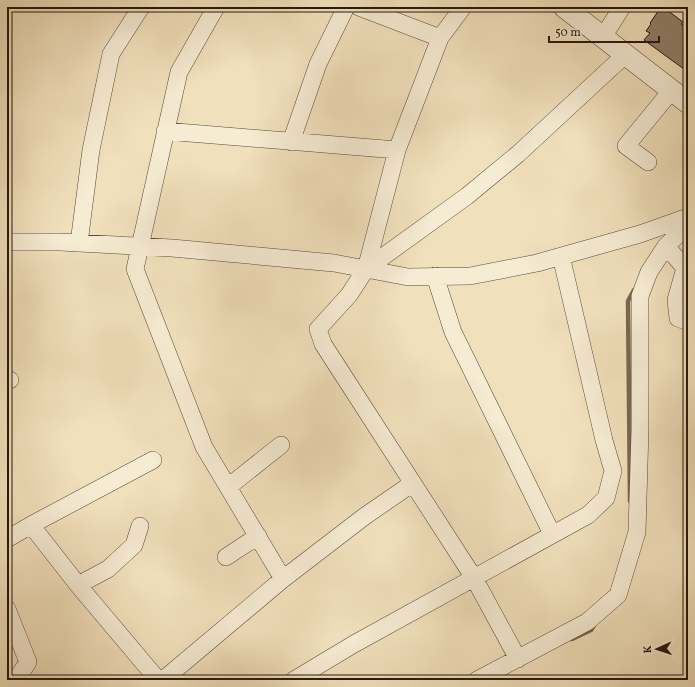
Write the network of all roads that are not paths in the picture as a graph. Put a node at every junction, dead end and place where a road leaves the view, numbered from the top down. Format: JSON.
{"nodes":[{"id":1,"x":141,"y":7,"type":"edge"},
{"id":2,"x":216,"y":7,"type":"edge"},
{"id":3,"x":346,"y":7,"type":"edge"},
{"id":4,"x":359,"y":7,"type":"edge"},
{"id":5,"x":463,"y":7,"type":"edge"},
{"id":6,"x":564,"y":7,"type":"edge"},
{"id":7,"x":622,"y":7,"type":"edge"},
{"id":8,"x":603,"y":37,"type":"junction"},
{"id":9,"x":440,"y":38,"type":"junction"},
{"id":10,"x":626,"y":54,"type":"junction"},
{"id":11,"x":671,"y":90,"type":"junction"},
{"id":12,"x":688,"y":103,"type":"edge"},
{"id":13,"x":165,"y":131,"type":"junction"},
{"id":14,"x":291,"y":142,"type":"junction"},
{"id":15,"x":397,"y":150,"type":"junction"},
{"id":16,"x":648,"y":162,"type":"dead end"},
{"id":17,"x":688,"y":217,"type":"edge"},
{"id":18,"x":688,"y":225,"type":"edge"},
{"id":19,"x":7,"y":242,"type":"edge"},
{"id":20,"x":79,"y":243,"type":"junction"},
{"id":21,"x":139,"y":246,"type":"junction"},
{"id":22,"x":666,"y":246,"type":"junction"},
{"id":23,"x":561,"y":256,"type":"junction"},
{"id":24,"x":366,"y":269,"type":"junction"},
{"id":25,"x":435,"y":276,"type":"junction"},
{"id":26,"x":688,"y":322,"type":"edge"},
{"id":27,"x":281,"y":445,"type":"dead end"},
{"id":28,"x":153,"y":460,"type":"dead end"},
{"id":29,"x":413,"y":483,"type":"junction"},
{"id":30,"x":228,"y":486,"type":"junction"},
{"id":31,"x":31,"y":525,"type":"junction"},
{"id":32,"x":140,"y":526,"type":"dead end"},
{"id":33,"x":552,"y":534,"type":"junction"},
{"id":34,"x":258,"y":536,"type":"junction"},
{"id":35,"x":7,"y":539,"type":"edge"},
{"id":36,"x":226,"y":557,"type":"dead end"},
{"id":37,"x":474,"y":578,"type":"junction"},
{"id":38,"x":283,"y":579,"type":"junction"},
{"id":39,"x":78,"y":585,"type":"junction"},
{"id":40,"x":7,"y":609,"type":"edge"},
{"id":41,"x":518,"y":659,"type":"junction"},
{"id":42,"x":16,"y":680,"type":"edge"},
{"id":43,"x":158,"y":680,"type":"edge"},
{"id":44,"x":163,"y":680,"type":"edge"},
{"id":45,"x":294,"y":680,"type":"edge"},
{"id":46,"x":477,"y":680,"type":"edge"}],
"edges":[{"from":1,"to":20,"type":"street"},
{"from":2,"to":13,"type":"street"},
{"from":3,"to":14,"type":"street"},
{"from":4,"to":9,"type":"street"},
{"from":5,"to":9,"type":"street"},
{"from":6,"to":8,"type":"street"},
{"from":7,"to":8,"type":"street"},
{"from":8,"to":10,"type":"street"},
{"from":9,"to":15,"type":"street"},
{"from":10,"to":11,"type":"street"},
{"from":10,"to":24,"type":"street"},
{"from":11,"to":12,"type":"street"},
{"from":11,"to":16,"type":"street"},
{"from":13,"to":14,"type":"street"},
{"from":13,"to":21,"type":"street"},
{"from":14,"to":15,"type":"street"},
{"from":15,"to":24,"type":"street"},
{"from":17,"to":23,"type":"street"},
{"from":18,"to":22,"type":"street"},
{"from":19,"to":20,"type":"street"},
{"from":20,"to":21,"type":"street"},
{"from":21,"to":24,"type":"street"},
{"from":21,"to":30,"type":"street"},
{"from":22,"to":26,"type":"street"},
{"from":22,"to":41,"type":"street"},
{"from":23,"to":25,"type":"street"},
{"from":23,"to":33,"type":"street"},
{"from":24,"to":25,"type":"street"},
{"from":24,"to":29,"type":"street"},
{"from":25,"to":33,"type":"street"},
{"from":27,"to":30,"type":"street"},
{"from":28,"to":31,"type":"street"},
{"from":29,"to":37,"type":"street"},
{"from":29,"to":38,"type":"street"},
{"from":30,"to":34,"type":"street"},
{"from":31,"to":35,"type":"street"},
{"from":31,"to":39,"type":"street"},
{"from":32,"to":39,"type":"street"},
{"from":33,"to":37,"type":"street"},
{"from":34,"to":36,"type":"street"},
{"from":34,"to":38,"type":"street"},
{"from":37,"to":41,"type":"street"},
{"from":37,"to":45,"type":"street"},
{"from":38,"to":44,"type":"street"},
{"from":39,"to":43,"type":"street"},
{"from":40,"to":42,"type":"street"},
{"from":41,"to":46,"type":"street"}]}
